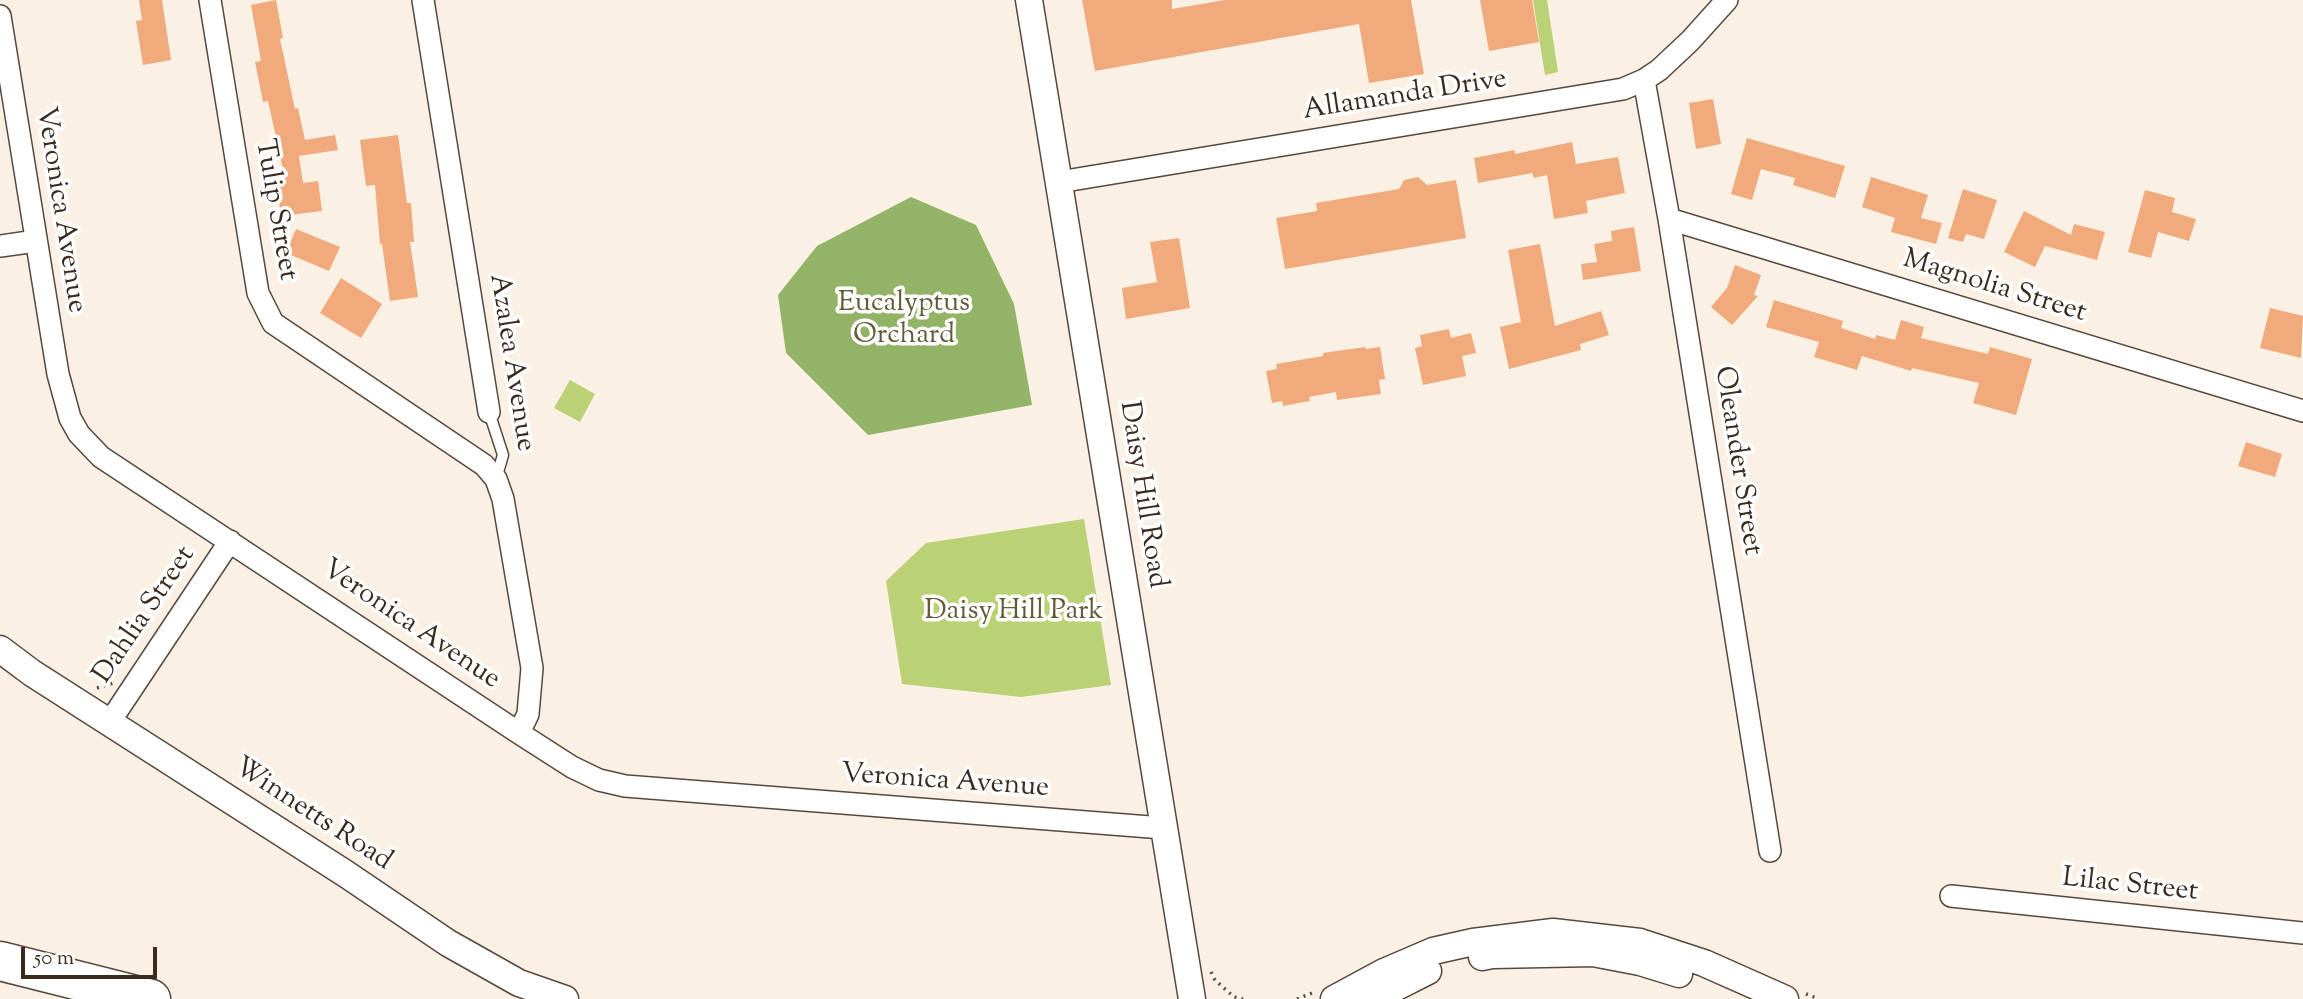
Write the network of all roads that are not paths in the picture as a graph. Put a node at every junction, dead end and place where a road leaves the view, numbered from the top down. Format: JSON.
{"nodes":[{"id":1,"x":210,"y":0,"type":"edge"},
{"id":2,"x":423,"y":0,"type":"edge"},
{"id":3,"x":1029,"y":0,"type":"edge"},
{"id":4,"x":1727,"y":0,"type":"edge"},
{"id":5,"x":0,"y":16,"type":"edge"},
{"id":6,"x":1644,"y":80,"type":"junction"},
{"id":7,"x":1059,"y":182,"type":"junction"},
{"id":8,"x":1669,"y":219,"type":"junction"},
{"id":9,"x":36,"y":241,"type":"junction"},
{"id":10,"x":0,"y":246,"type":"edge"},
{"id":11,"x":2303,"y":411,"type":"edge"},
{"id":12,"x":489,"y":412,"type":"joint"},
{"id":13,"x":496,"y":479,"type":"junction"},
{"id":14,"x":230,"y":541,"type":"junction"},
{"id":15,"x":0,"y":649,"type":"edge"},
{"id":16,"x":0,"y":659,"type":"edge"},
{"id":17,"x":32,"y":673,"type":"junction"},
{"id":18,"x":109,"y":723,"type":"junction"},
{"id":19,"x":519,"y":733,"type":"junction"},
{"id":20,"x":1163,"y":828,"type":"junction"},
{"id":21,"x":1770,"y":851,"type":"dead end"},
{"id":22,"x":1951,"y":896,"type":"dead end"},
{"id":23,"x":2303,"y":933,"type":"edge"},
{"id":24,"x":0,"y":961,"type":"edge"},
{"id":25,"x":150,"y":999,"type":"edge"},
{"id":26,"x":565,"y":999,"type":"edge"},
{"id":27,"x":1192,"y":999,"type":"edge"},
{"id":28,"x":1334,"y":999,"type":"edge"},
{"id":29,"x":1373,"y":999,"type":"edge"},
{"id":30,"x":1753,"y":999,"type":"edge"},
{"id":31,"x":1785,"y":999,"type":"edge"}],
"edges":[{"from":1,"to":13,"type":"street","name":"Tulip Street"},
{"from":2,"to":12,"type":"street","name":"Azalea Avenue"},
{"from":3,"to":7,"type":"street","name":"Daisy Hill Road"},
{"from":4,"to":6,"type":"street","name":"Allamanda Drive"},
{"from":5,"to":9,"type":"street","name":"Veronica Avenue"},
{"from":6,"to":7,"type":"street","name":"Allamanda Drive"},
{"from":6,"to":8,"type":"street","name":"Oleander Street"},
{"from":7,"to":20,"type":"street","name":"Daisy Hill Road"},
{"from":8,"to":11,"type":"street","name":"Magnolia Street"},
{"from":8,"to":21,"type":"street","name":"Oleander Street"},
{"from":9,"to":10,"type":"street"},
{"from":9,"to":14,"type":"street","name":"Veronica Avenue"},
{"from":12,"to":13,"type":"lane","name":"Azalea Avenue"},
{"from":13,"to":19,"type":"street","name":"Azalea Avenue"},
{"from":14,"to":18,"type":"street","name":"Dahlia Street"},
{"from":14,"to":19,"type":"street","name":"Veronica Avenue"},
{"from":15,"to":17,"type":"street","name":"Winnetts Road"},
{"from":16,"to":17,"type":"street","name":"Winnetts Road"},
{"from":17,"to":18,"type":"street","name":"Winnetts Road"},
{"from":18,"to":26,"type":"street","name":"Winnetts Road"},
{"from":19,"to":20,"type":"street","name":"Veronica Avenue"},
{"from":20,"to":27,"type":"street","name":"Daisy Hill Road"},
{"from":22,"to":23,"type":"street","name":"Lilac Street"},
{"from":24,"to":25,"type":"highway"},
{"from":28,"to":31,"type":"street"},
{"from":29,"to":30,"type":"street"}]}
